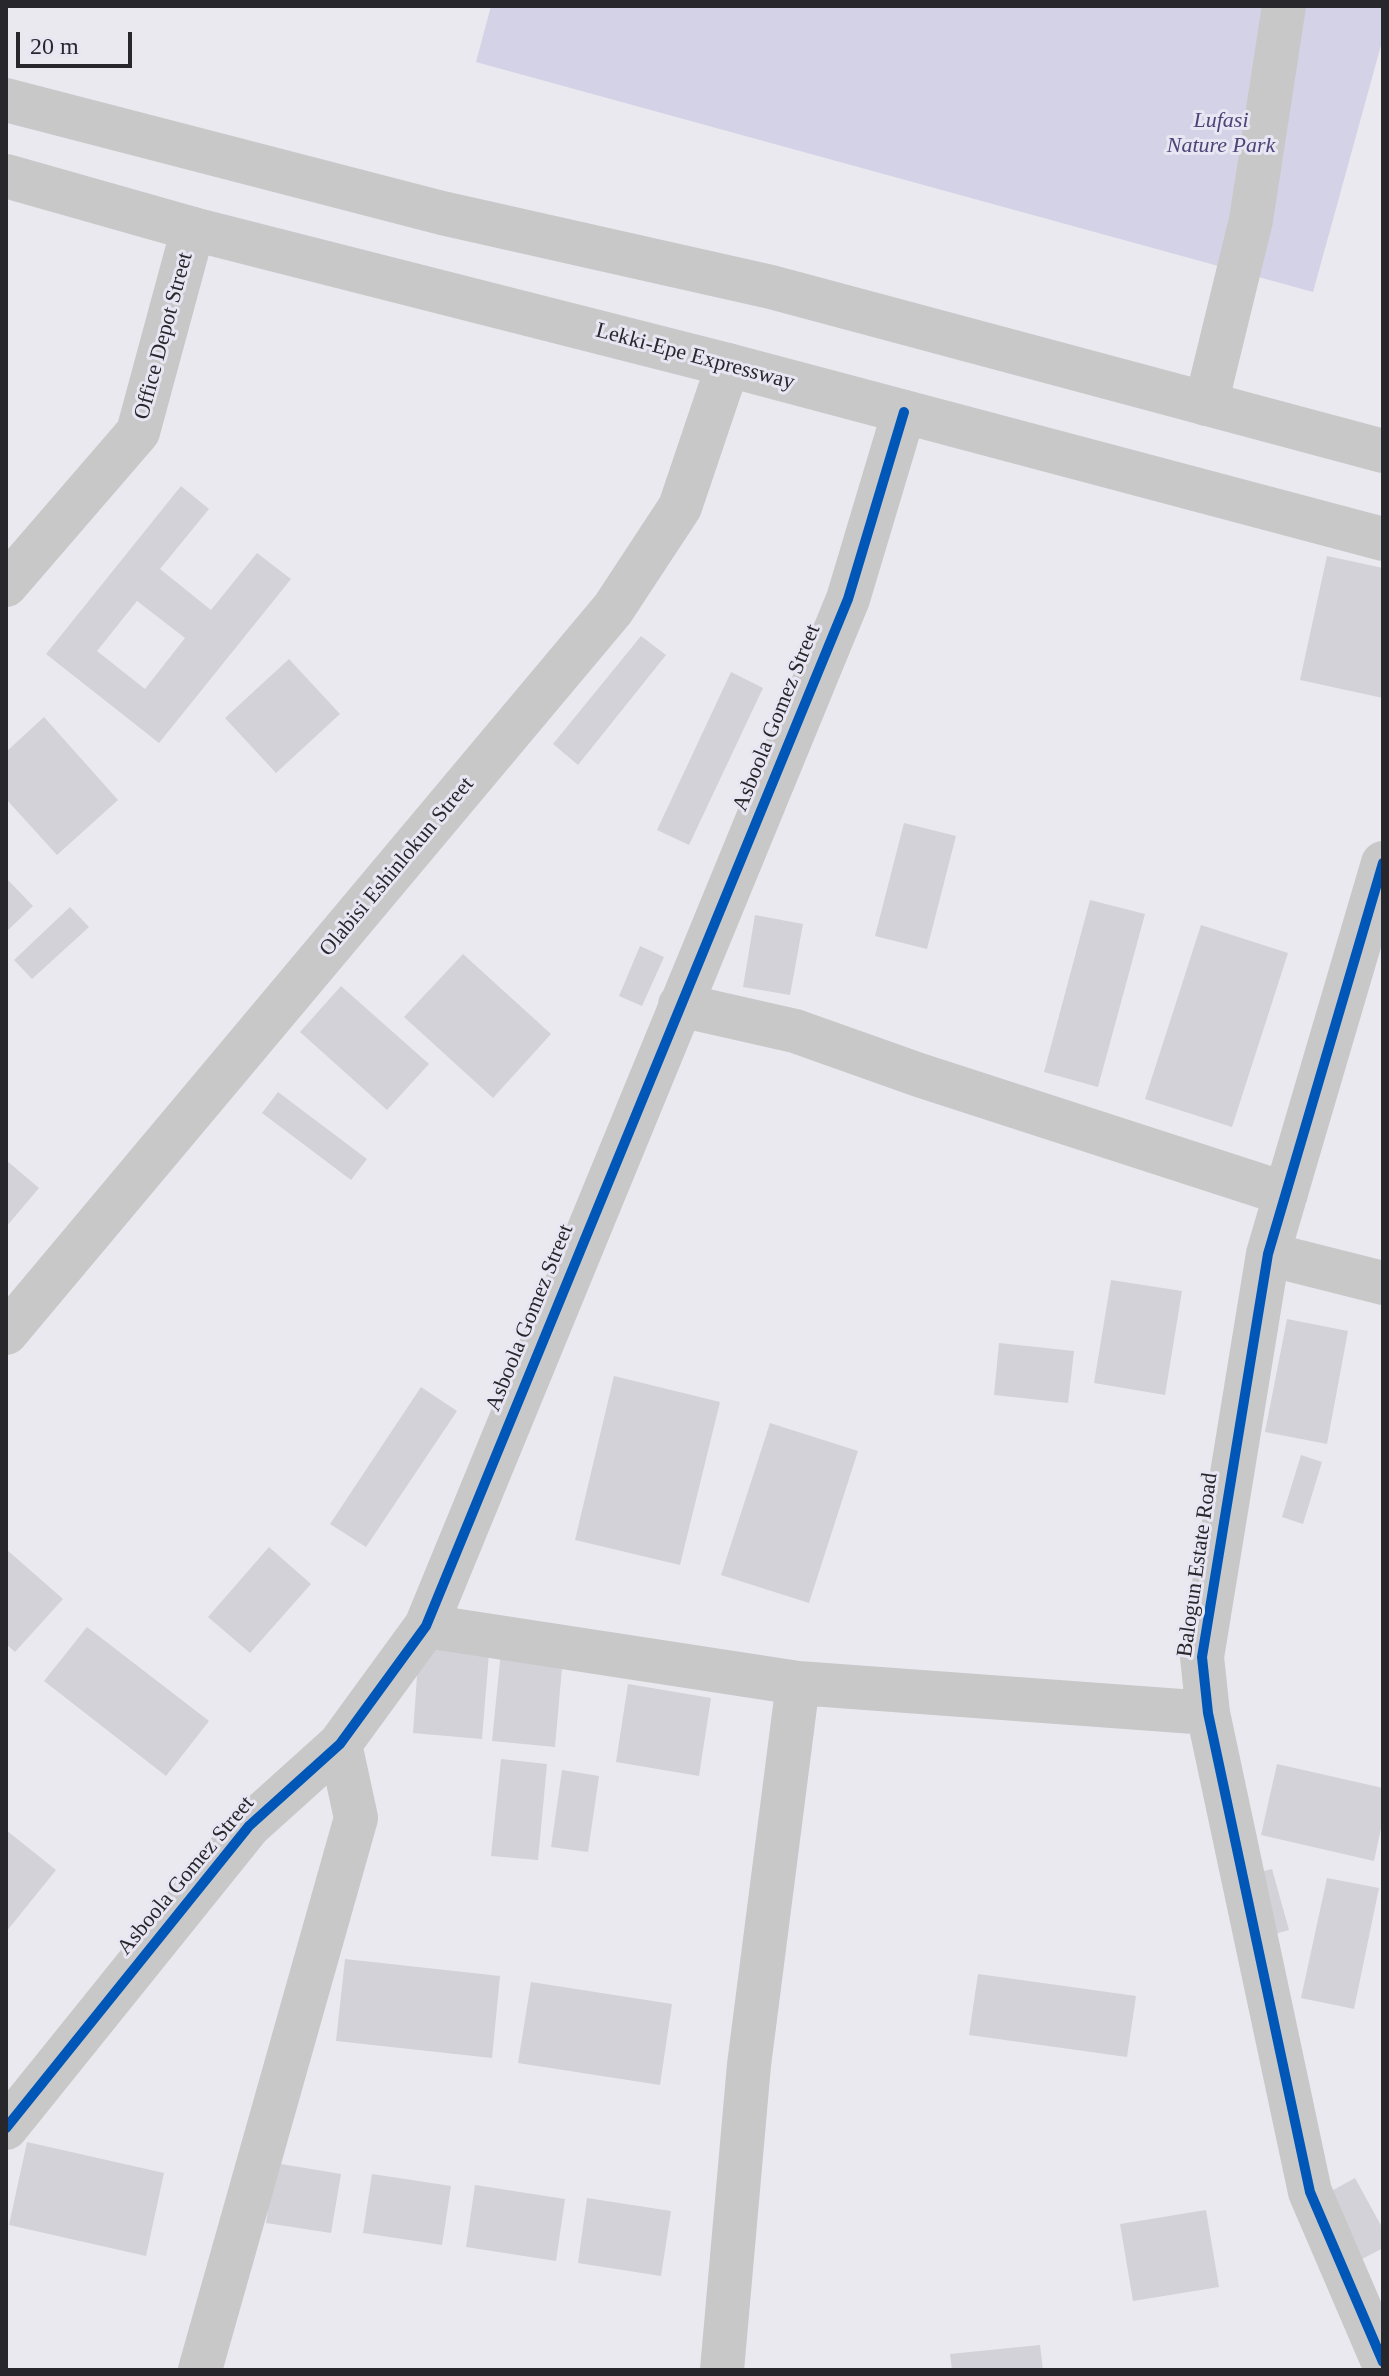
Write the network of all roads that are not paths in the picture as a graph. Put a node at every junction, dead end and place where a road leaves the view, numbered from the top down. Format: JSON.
{"nodes":[{"id":1,"x":1284,"y":6,"type":"edge"},
{"id":2,"x":6,"y":100,"type":"edge"},
{"id":3,"x":6,"y":176,"type":"edge"},
{"id":4,"x":193,"y":229,"type":"junction"},
{"id":5,"x":728,"y":365,"type":"junction"},
{"id":6,"x":1206,"y":404,"type":"junction"},
{"id":7,"x":904,"y":412,"type":"junction"},
{"id":8,"x":1383,"y":451,"type":"edge"},
{"id":9,"x":1383,"y":539,"type":"edge"},
{"id":10,"x":6,"y":585,"type":"edge"},
{"id":11,"x":1383,"y":863,"type":"edge"},
{"id":12,"x":680,"y":1005,"type":"junction"},
{"id":13,"x":1286,"y":1194,"type":"junction"},
{"id":14,"x":1268,"y":1254,"type":"junction"},
{"id":15,"x":1383,"y":1283,"type":"edge"},
{"id":16,"x":6,"y":1333,"type":"edge"},
{"id":17,"x":426,"y":1626,"type":"junction"},
{"id":18,"x":798,"y":1683,"type":"junction"},
{"id":19,"x":1208,"y":1713,"type":"junction"},
{"id":20,"x":340,"y":1744,"type":"junction"},
{"id":21,"x":6,"y":2128,"type":"edge"},
{"id":22,"x":1383,"y":2362,"type":"edge"},
{"id":23,"x":200,"y":2370,"type":"edge"},
{"id":24,"x":722,"y":2370,"type":"edge"}],
"edges":[{"from":1,"to":6,"type":"main road"},
{"from":2,"to":6,"type":"main road"},
{"from":3,"to":4,"type":"main road","name":"Lekki-Epe Expressway"},
{"from":4,"to":5,"type":"main road","name":"Lekki-Epe Expressway"},
{"from":4,"to":10,"type":"main road","name":"Office Depot Street"},
{"from":5,"to":7,"type":"main road","name":"Lekki-Epe Expressway"},
{"from":5,"to":16,"type":"main road","name":"Olabisi Eshinlokun Street"},
{"from":6,"to":8,"type":"main road"},
{"from":7,"to":9,"type":"main road","name":"Lekki-Epe Expressway"},
{"from":7,"to":12,"type":"main road","name":"Asboola Gomez Street"},
{"from":11,"to":13,"type":"main road","name":"Balogun Estate Road"},
{"from":12,"to":13,"type":"main road"},
{"from":12,"to":17,"type":"main road","name":"Asboola Gomez Street"},
{"from":13,"to":14,"type":"main road","name":"Balogun Estate Road"},
{"from":14,"to":15,"type":"main road"},
{"from":14,"to":19,"type":"main road","name":"Balogun Estate Road"},
{"from":17,"to":18,"type":"main road"},
{"from":17,"to":20,"type":"main road","name":"Asboola Gomez Street"},
{"from":18,"to":19,"type":"main road"},
{"from":18,"to":24,"type":"main road"},
{"from":19,"to":22,"type":"main road","name":"Balogun Estate Road"},
{"from":20,"to":21,"type":"main road","name":"Asboola Gomez Street"},
{"from":20,"to":23,"type":"main road"}]}
